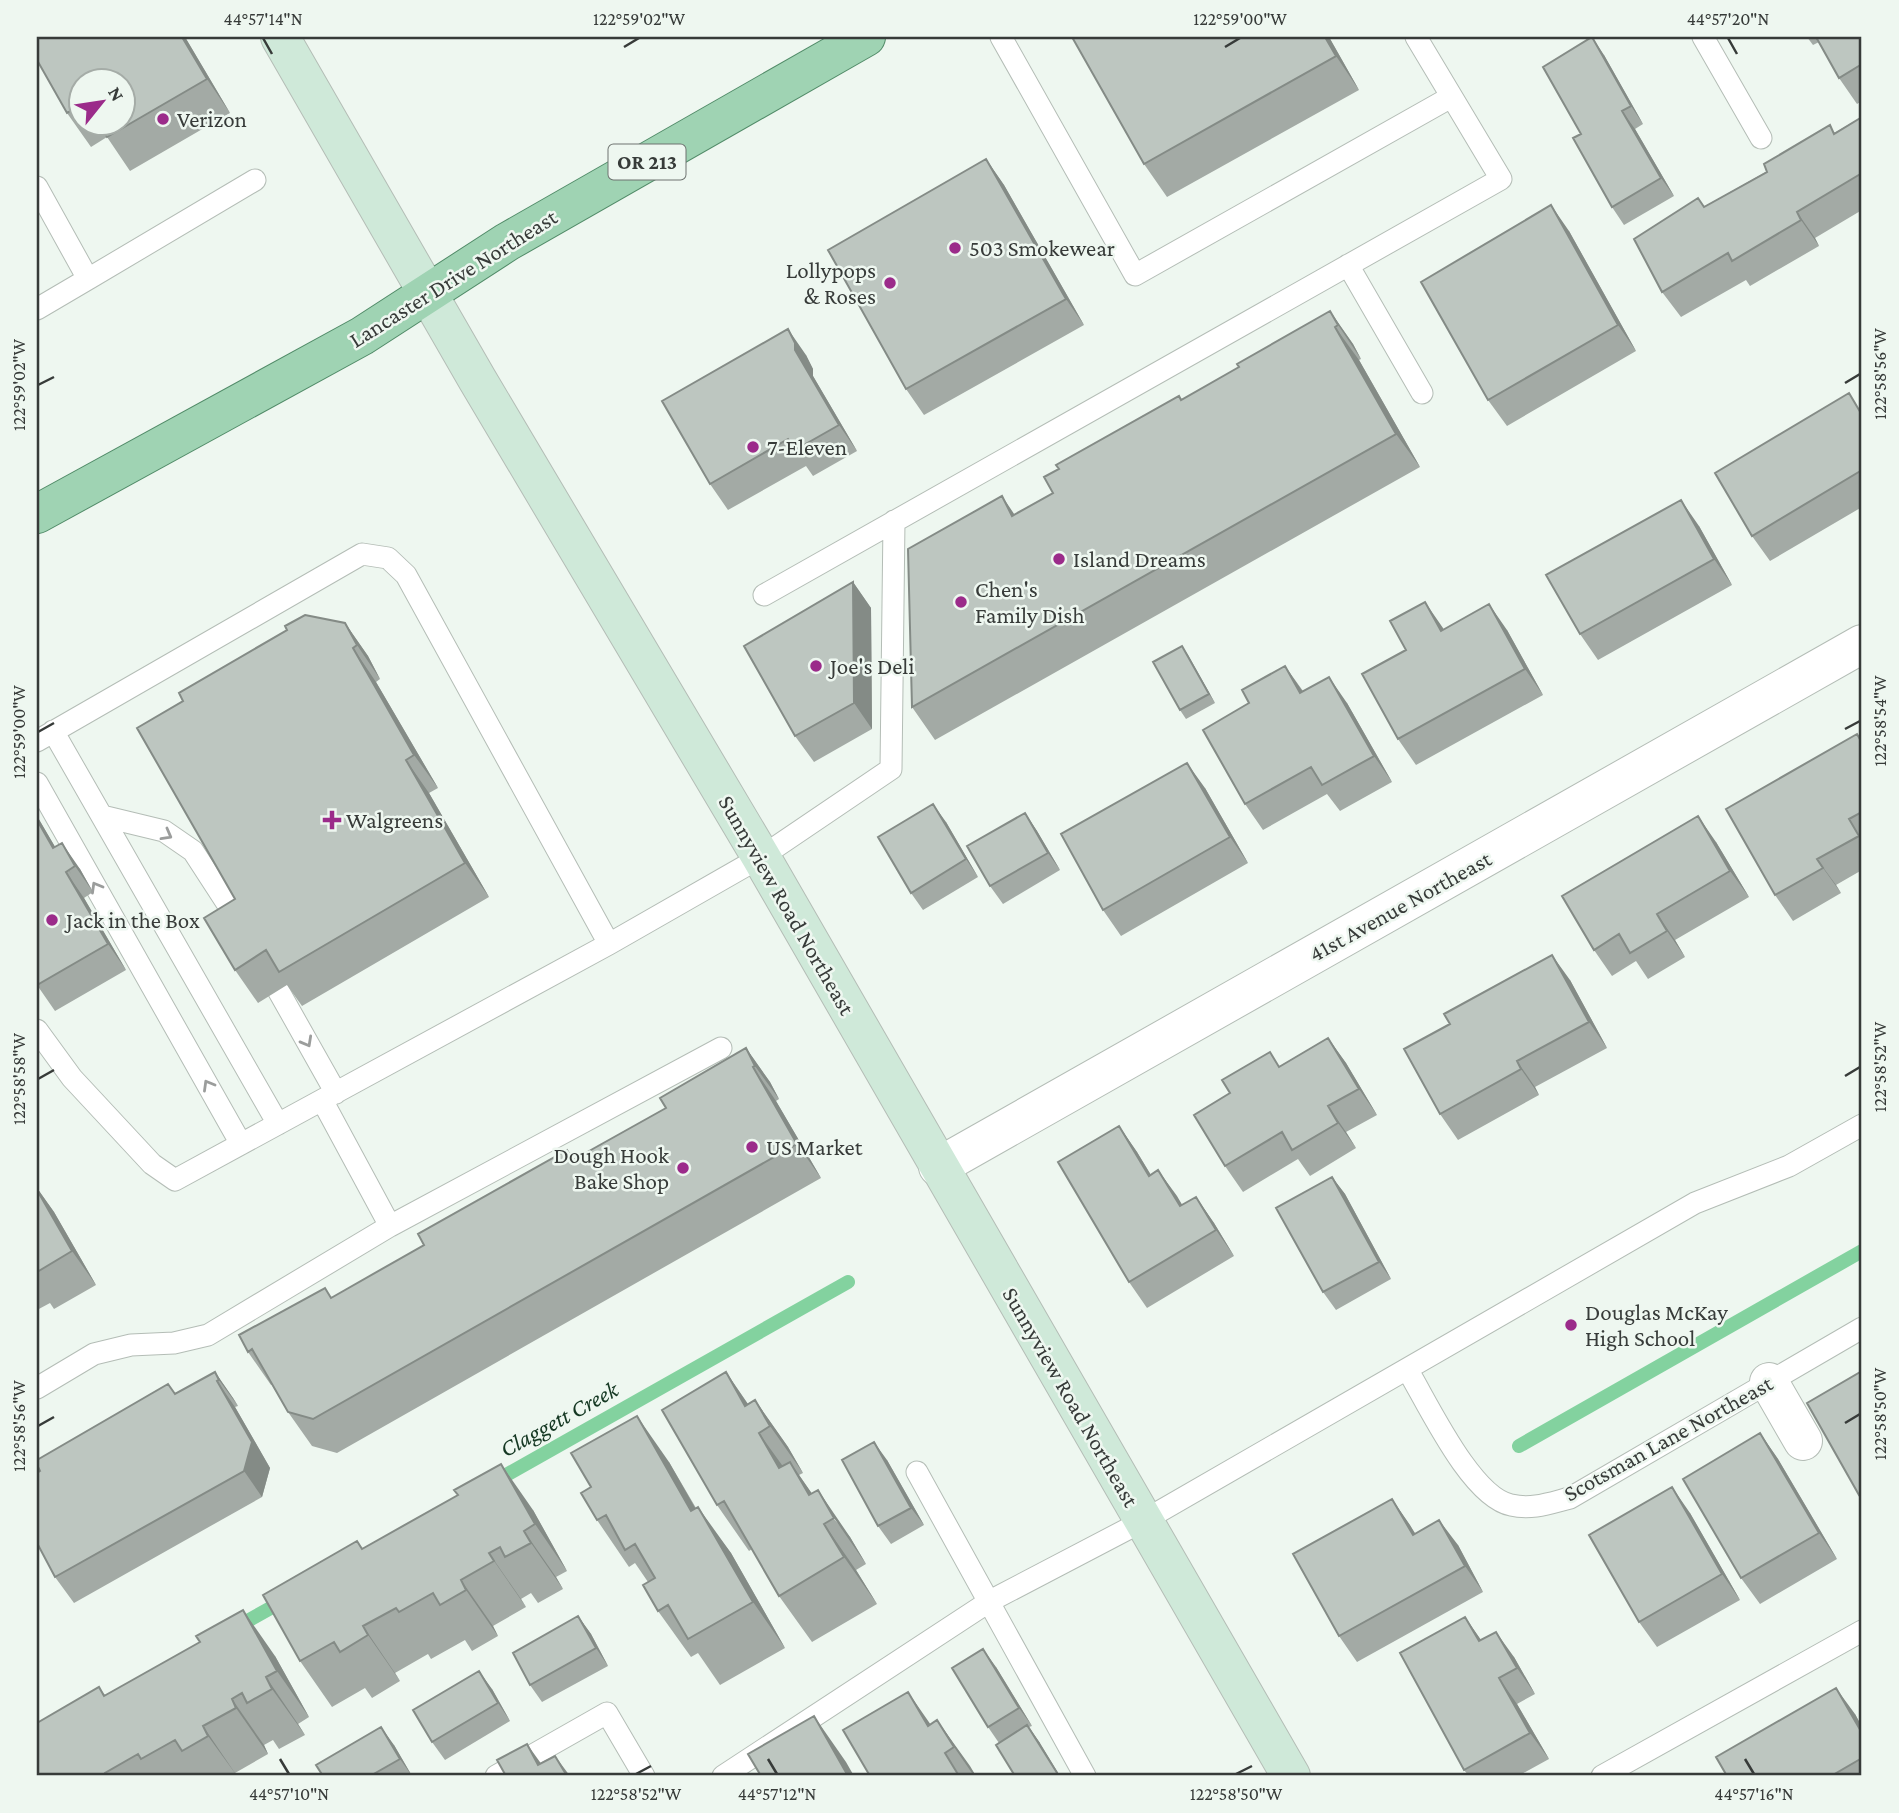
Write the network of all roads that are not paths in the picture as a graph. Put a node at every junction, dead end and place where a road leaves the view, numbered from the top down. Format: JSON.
{"nodes":[{"id":1,"x":280,"y":37,"type":"edge"},
{"id":2,"x":866,"y":37,"type":"edge"},
{"id":3,"x":1001,"y":37,"type":"edge"},
{"id":4,"x":1416,"y":37,"type":"edge"},
{"id":5,"x":1703,"y":37,"type":"edge"},
{"id":6,"x":1451,"y":97,"type":"junction"},
{"id":7,"x":1761,"y":138,"type":"dead end"},
{"id":8,"x":255,"y":180,"type":"dead end"},
{"id":9,"x":37,"y":187,"type":"edge"},
{"id":10,"x":1348,"y":265,"type":"junction"},
{"id":11,"x":88,"y":279,"type":"junction"},
{"id":12,"x":429,"y":291,"type":"junction"},
{"id":13,"x":37,"y":309,"type":"edge"},
{"id":14,"x":1422,"y":393,"type":"dead end"},
{"id":15,"x":37,"y":514,"type":"edge"},
{"id":16,"x":894,"y":522,"type":"junction"},
{"id":17,"x":764,"y":595,"type":"dead end"},
{"id":18,"x":1862,"y":644,"type":"edge"},
{"id":19,"x":45,"y":736,"type":"edge"},
{"id":20,"x":37,"y":783,"type":"edge"},
{"id":21,"x":102,"y":816,"type":"junction"},
{"id":22,"x":761,"y":857,"type":"junction"},
{"id":23,"x":249,"y":939,"type":"edge"},
{"id":24,"x":609,"y":944,"type":"junction"},
{"id":25,"x":278,"y":990,"type":"edge"},
{"id":26,"x":37,"y":1030,"type":"edge"},
{"id":27,"x":720,"y":1048,"type":"dead end"},
{"id":28,"x":329,"y":1096,"type":"junction"},
{"id":29,"x":278,"y":1124,"type":"junction"},
{"id":30,"x":1862,"y":1125,"type":"edge"},
{"id":31,"x":241,"y":1144,"type":"junction"},
{"id":32,"x":938,"y":1167,"type":"junction"},
{"id":33,"x":390,"y":1226,"type":"junction"},
{"id":34,"x":1862,"y":1328,"type":"edge"},
{"id":35,"x":1407,"y":1369,"type":"junction"},
{"id":36,"x":1769,"y":1382,"type":"junction"},
{"id":37,"x":37,"y":1388,"type":"edge"},
{"id":38,"x":1803,"y":1441,"type":"dead end"},
{"id":39,"x":917,"y":1472,"type":"dead end"},
{"id":40,"x":1143,"y":1521,"type":"junction"},
{"id":41,"x":990,"y":1601,"type":"junction"},
{"id":42,"x":1862,"y":1632,"type":"edge"},
{"id":43,"x":496,"y":1776,"type":"edge"},
{"id":44,"x":644,"y":1776,"type":"edge"},
{"id":45,"x":723,"y":1776,"type":"edge"},
{"id":46,"x":1085,"y":1776,"type":"edge"},
{"id":47,"x":1291,"y":1776,"type":"edge"},
{"id":48,"x":1602,"y":1776,"type":"edge"}],
"edges":[{"from":1,"to":12,"type":"main road","name":"Sunnyview Road Northeast"},
{"from":2,"to":12,"type":"main road","name":"Lancaster Drive Northeast","number":"OR 213"},
{"from":3,"to":6,"type":"lane"},
{"from":4,"to":6,"type":"lane"},
{"from":5,"to":7,"type":"lane"},
{"from":6,"to":10,"type":"lane"},
{"from":8,"to":11,"type":"lane"},
{"from":9,"to":11,"type":"lane"},
{"from":10,"to":14,"type":"lane"},
{"from":10,"to":16,"type":"lane"},
{"from":11,"to":13,"type":"lane"},
{"from":12,"to":15,"type":"main road","name":"Lancaster Drive Northeast","number":"OR 213"},
{"from":12,"to":22,"type":"main road","name":"Sunnyview Road Northeast"},
{"from":16,"to":17,"type":"lane"},
{"from":16,"to":22,"type":"lane"},
{"from":18,"to":32,"type":"street","name":"41st Avenue Northeast"},
{"from":19,"to":21,"type":"lane"},
{"from":19,"to":24,"type":"lane"},
{"from":31,"to":20,"type":"lane","one_way":true},
{"from":21,"to":23,"type":"lane","one_way":true},
{"from":21,"to":29,"type":"lane"},
{"from":22,"to":24,"type":"lane"},
{"from":22,"to":32,"type":"main road","name":"Sunnyview Road Northeast"},
{"from":24,"to":28,"type":"lane"},
{"from":25,"to":28,"type":"lane","one_way":true},
{"from":26,"to":31,"type":"lane"},
{"from":27,"to":33,"type":"lane"},
{"from":28,"to":29,"type":"lane"},
{"from":28,"to":33,"type":"lane"},
{"from":29,"to":31,"type":"lane"},
{"from":30,"to":35,"type":"lane"},
{"from":32,"to":40,"type":"main road","name":"Sunnyview Road Northeast"},
{"from":33,"to":37,"type":"lane"},
{"from":34,"to":36,"type":"lane","name":"Scotsman Lane Northeast"},
{"from":35,"to":36,"type":"lane","name":"Scotsman Lane Northeast"},
{"from":35,"to":40,"type":"lane"},
{"from":36,"to":38,"type":"street"},
{"from":39,"to":41,"type":"lane"},
{"from":40,"to":41,"type":"lane"},
{"from":40,"to":47,"type":"main road","name":"Sunnyview Road Northeast"},
{"from":41,"to":45,"type":"lane"},
{"from":41,"to":46,"type":"lane"},
{"from":42,"to":48,"type":"lane"},
{"from":43,"to":44,"type":"lane"}]}
